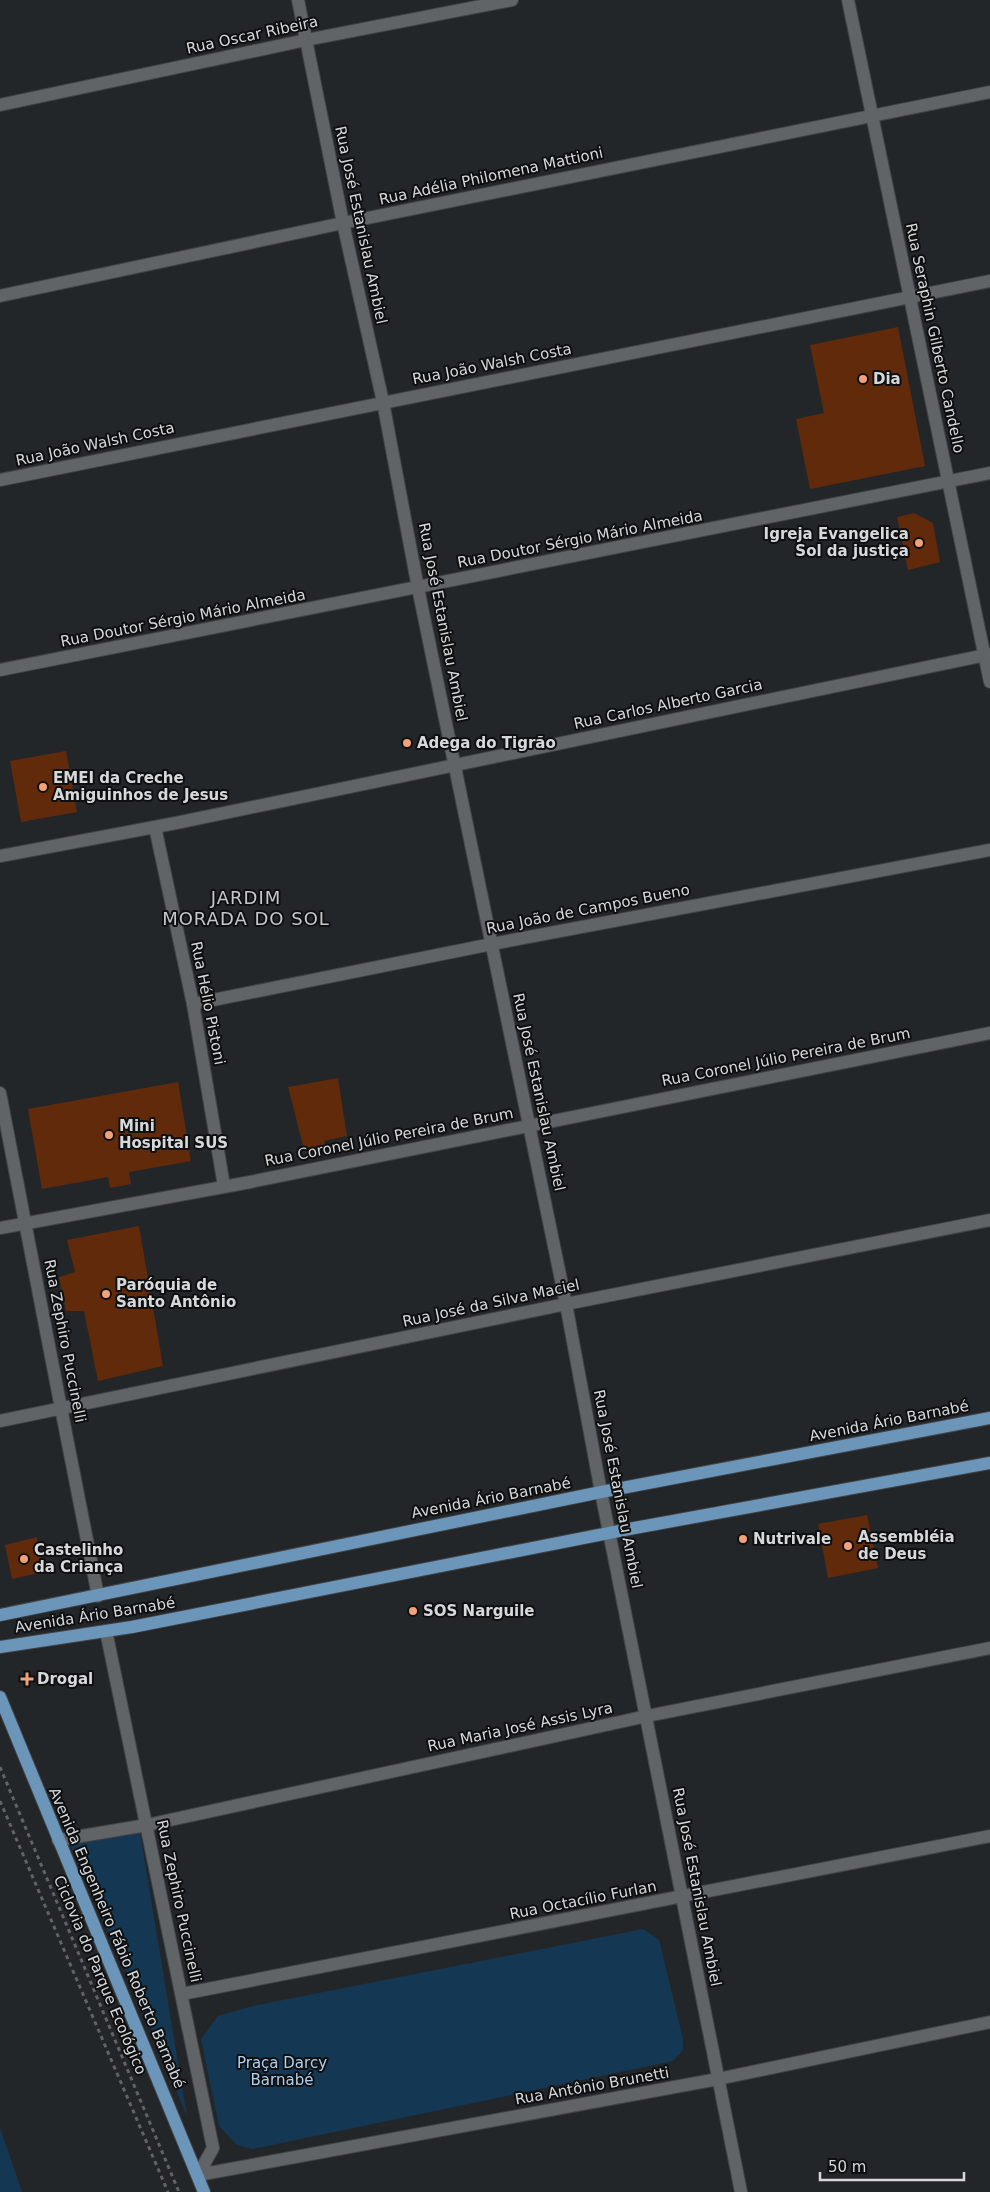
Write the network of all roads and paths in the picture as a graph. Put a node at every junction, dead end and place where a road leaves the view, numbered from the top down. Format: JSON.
{"nodes":[{"id":1,"x":298,"y":0,"type":"edge"},
{"id":2,"x":512,"y":0,"type":"edge"},
{"id":3,"x":848,"y":0,"type":"edge"},
{"id":4,"x":306,"y":40,"type":"junction"},
{"id":5,"x":990,"y":92,"type":"edge"},
{"id":6,"x":0,"y":105,"type":"edge"},
{"id":7,"x":871,"y":114,"type":"junction"},
{"id":8,"x":343,"y":223,"type":"junction"},
{"id":9,"x":990,"y":281,"type":"edge"},
{"id":10,"x":0,"y":296,"type":"edge"},
{"id":11,"x":910,"y":296,"type":"junction"},
{"id":12,"x":383,"y":402,"type":"junction"},
{"id":13,"x":990,"y":473,"type":"edge"},
{"id":14,"x":0,"y":480,"type":"edge"},
{"id":15,"x":950,"y":482,"type":"junction"},
{"id":16,"x":418,"y":588,"type":"junction"},
{"id":17,"x":987,"y":654,"type":"edge"},
{"id":18,"x":0,"y":670,"type":"edge"},
{"id":19,"x":990,"y":682,"type":"edge"},
{"id":20,"x":455,"y":765,"type":"junction"},
{"id":21,"x":155,"y":827,"type":"junction"},
{"id":22,"x":990,"y":850,"type":"edge"},
{"id":23,"x":0,"y":856,"type":"edge"},
{"id":24,"x":492,"y":944,"type":"junction"},
{"id":25,"x":193,"y":1004,"type":"junction"},
{"id":26,"x":990,"y":1032,"type":"edge"},
{"id":27,"x":0,"y":1094,"type":"edge"},
{"id":28,"x":529,"y":1125,"type":"junction"},
{"id":29,"x":224,"y":1186,"type":"junction"},
{"id":30,"x":990,"y":1220,"type":"edge"},
{"id":31,"x":26,"y":1222,"type":"junction"},
{"id":32,"x":0,"y":1228,"type":"edge"},
{"id":33,"x":566,"y":1304,"type":"junction"},
{"id":34,"x":62,"y":1408,"type":"junction"},
{"id":35,"x":990,"y":1418,"type":"edge"},
{"id":36,"x":0,"y":1421,"type":"edge"},
{"id":37,"x":990,"y":1463,"type":"edge"},
{"id":38,"x":600,"y":1492,"type":"junction"},
{"id":39,"x":609,"y":1533,"type":"junction"},
{"id":40,"x":98,"y":1596,"type":"junction"},
{"id":41,"x":0,"y":1615,"type":"edge"},
{"id":42,"x":106,"y":1631,"type":"junction"},
{"id":43,"x":0,"y":1647,"type":"edge"},
{"id":44,"x":990,"y":1648,"type":"edge"},
{"id":45,"x":0,"y":1697,"type":"edge"},
{"id":46,"x":647,"y":1716,"type":"junction"},
{"id":47,"x":0,"y":1767,"type":"edge"},
{"id":48,"x":0,"y":1801,"type":"edge"},
{"id":49,"x":147,"y":1825,"type":"junction"},
{"id":50,"x":990,"y":1836,"type":"edge"},
{"id":51,"x":58,"y":1840,"type":"junction"},
{"id":52,"x":682,"y":1898,"type":"junction"},
{"id":53,"x":182,"y":1994,"type":"junction"},
{"id":54,"x":990,"y":2022,"type":"edge"},
{"id":55,"x":718,"y":2079,"type":"junction"},
{"id":56,"x":198,"y":2175,"type":"junction"},
{"id":57,"x":168,"y":2192,"type":"edge"},
{"id":58,"x":179,"y":2192,"type":"edge"},
{"id":59,"x":204,"y":2192,"type":"edge"},
{"id":60,"x":741,"y":2192,"type":"edge"}],
"edges":[{"from":1,"to":4,"type":"street","name":"Rua José Estanislau Ambiel"},
{"from":2,"to":4,"type":"street","name":"Rua Oscar Ribeira"},
{"from":3,"to":7,"type":"street","name":"Rua Seraphin Gilberto Candello"},
{"from":4,"to":6,"type":"street","name":"Rua Oscar Ribeira"},
{"from":4,"to":8,"type":"street","name":"Rua José Estanislau Ambiel"},
{"from":5,"to":7,"type":"street","name":"Rua Adélia Philomena Mattioni"},
{"from":7,"to":8,"type":"street","name":"Rua Adélia Philomena Mattioni"},
{"from":7,"to":11,"type":"street","name":"Rua Seraphin Gilberto Candello"},
{"from":8,"to":10,"type":"street","name":"Rua Adélia Philomena Mattioni"},
{"from":8,"to":12,"type":"street","name":"Rua José Estanislau Ambiel"},
{"from":9,"to":11,"type":"street","name":"Rua João Walsh Costa"},
{"from":11,"to":12,"type":"street","name":"Rua João Walsh Costa"},
{"from":11,"to":15,"type":"street","name":"Rua Seraphin Gilberto Candello"},
{"from":12,"to":14,"type":"street","name":"Rua João Walsh Costa"},
{"from":12,"to":16,"type":"street","name":"Rua José Estanislau Ambiel"},
{"from":13,"to":15,"type":"street","name":"Rua Doutor Sérgio Mário Almeida"},
{"from":15,"to":16,"type":"street","name":"Rua Doutor Sérgio Mário Almeida"},
{"from":15,"to":17,"type":"street","name":"Rua Seraphin Gilberto Candello"},
{"from":16,"to":18,"type":"street","name":"Rua Doutor Sérgio Mário Almeida"},
{"from":16,"to":20,"type":"street","name":"Rua José Estanislau Ambiel"},
{"from":17,"to":19,"type":"street","name":"Rua Seraphin Gilberto Candello"},
{"from":17,"to":20,"type":"street","name":"Rua Carlos Alberto Garcia"},
{"from":20,"to":21,"type":"street","name":"Rua Carlos Alberto Garcia"},
{"from":20,"to":24,"type":"street","name":"Rua José Estanislau Ambiel"},
{"from":21,"to":23,"type":"street","name":"Rua Carlos Alberto Garcia"},
{"from":21,"to":25,"type":"street","name":"Rua Hélio Pistoni"},
{"from":22,"to":24,"type":"street","name":"Rua João de Campos Bueno"},
{"from":24,"to":25,"type":"street","name":"Rua João de Campos Bueno"},
{"from":24,"to":28,"type":"street","name":"Rua José Estanislau Ambiel"},
{"from":25,"to":29,"type":"street","name":"Rua Hélio Pistoni"},
{"from":26,"to":28,"type":"street","name":"Rua Coronel Júlio Pereira de Brum"},
{"from":27,"to":31,"type":"street","name":"Rua Zephiro Puccinelli"},
{"from":28,"to":29,"type":"street","name":"Rua Coronel Júlio Pereira de Brum"},
{"from":28,"to":33,"type":"street","name":"Rua José Estanislau Ambiel"},
{"from":29,"to":31,"type":"street","name":"Rua Coronel Júlio Pereira de Brum"},
{"from":30,"to":33,"type":"street","name":"Rua José da Silva Maciel"},
{"from":31,"to":32,"type":"street","name":"Rua Coronel Júlio Pereira de Brum"},
{"from":31,"to":34,"type":"street","name":"Rua Zephiro Puccinelli"},
{"from":33,"to":34,"type":"street","name":"Rua José da Silva Maciel"},
{"from":33,"to":38,"type":"street","name":"Rua José Estanislau Ambiel"},
{"from":34,"to":36,"type":"street","name":"Rua José da Silva Maciel"},
{"from":34,"to":40,"type":"street","name":"Rua Zephiro Puccinelli"},
{"from":35,"to":38,"type":"main road","name":"Avenida Ário Barnabé"},
{"from":37,"to":39,"type":"main road","name":"Avenida Ário Barnabé"},
{"from":38,"to":39,"type":"street","name":"Rua José Estanislau Ambiel"},
{"from":38,"to":40,"type":"main road","name":"Avenida Ário Barnabé"},
{"from":39,"to":42,"type":"main road","name":"Avenida Ário Barnabé"},
{"from":39,"to":46,"type":"street","name":"Rua José Estanislau Ambiel"},
{"from":40,"to":41,"type":"main road","name":"Avenida Ário Barnabé"},
{"from":42,"to":43,"type":"main road","name":"Avenida Ário Barnabé"},
{"from":42,"to":49,"type":"street","name":"Rua Zephiro Puccinelli"},
{"from":44,"to":46,"type":"street","name":"Rua Maria José Assis Lyra"},
{"from":45,"to":51,"type":"main road","name":"Avenida Engenheiro Fábio Roberto Barnabé"},
{"from":46,"to":49,"type":"street","name":"Rua Maria José Assis Lyra"},
{"from":46,"to":52,"type":"street","name":"Rua José Estanislau Ambiel"},
{"from":47,"to":58,"type":"path","name":"Ciclovia do Parque Ecológico"},
{"from":48,"to":57,"type":"path"},
{"from":49,"to":51,"type":"street","name":"Rua Maria José Assis Lyra"},
{"from":49,"to":53,"type":"street","name":"Rua Zephiro Puccinelli"},
{"from":50,"to":52,"type":"street","name":"Rua Octacílio Furlan"},
{"from":51,"to":56,"type":"main road","name":"Avenida Engenheiro Fábio Roberto Barnabé"},
{"from":52,"to":53,"type":"street","name":"Rua Octacílio Furlan"},
{"from":52,"to":55,"type":"street","name":"Rua José Estanislau Ambiel"},
{"from":53,"to":56,"type":"street","name":"Rua Zephiro Puccinelli"},
{"from":54,"to":55,"type":"street","name":"Rua Antônio Brunetti"},
{"from":55,"to":56,"type":"street","name":"Rua Antônio Brunetti"},
{"from":55,"to":60,"type":"street","name":"Rua José Estanislau Ambiel"},
{"from":56,"to":59,"type":"main road","name":"Avenida Engenheiro Fábio Roberto Barnabé"}]}
